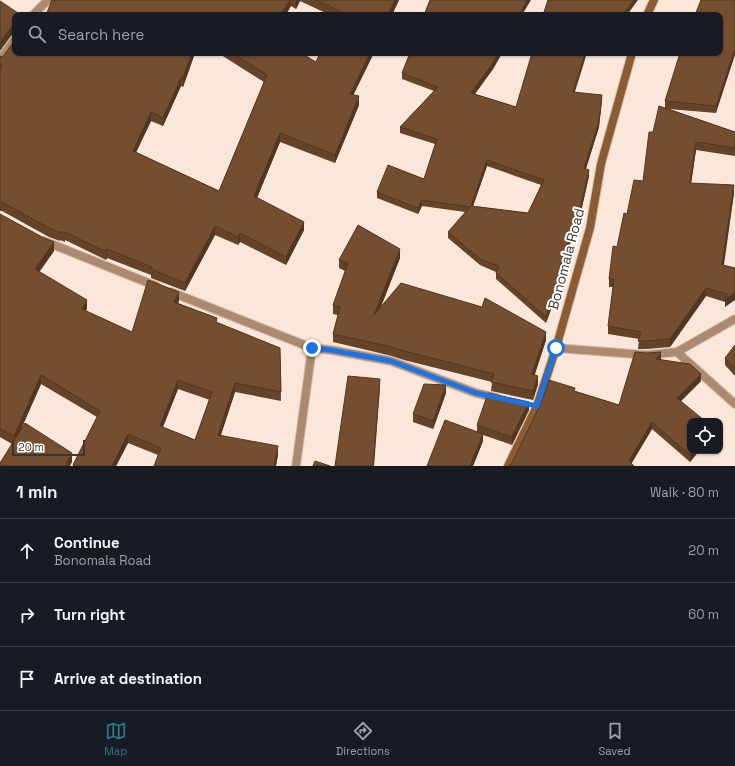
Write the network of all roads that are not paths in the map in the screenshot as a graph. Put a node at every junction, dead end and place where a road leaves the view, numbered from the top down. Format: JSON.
{"nodes":[{"id":1,"x":48,"y":0,"type":"edge"},
{"id":2,"x":654,"y":0,"type":"edge"},
{"id":3,"x":36,"y":12,"type":"edge"},
{"id":4,"x":648,"y":12,"type":"edge"},
{"id":5,"x":12,"y":43,"type":"edge"},
{"id":6,"x":631,"y":56,"type":"edge"},
{"id":7,"x":0,"y":60,"type":"edge"},
{"id":8,"x":40,"y":239,"type":"edge"},
{"id":9,"x":735,"y":319,"type":"edge"},
{"id":10,"x":312,"y":348,"type":"junction"},
{"id":11,"x":556,"y":348,"type":"junction"},
{"id":12,"x":676,"y":352,"type":"junction"},
{"id":13,"x":506,"y":400,"type":"edge"},
{"id":14,"x":735,"y":404,"type":"edge"},
{"id":15,"x":296,"y":466,"type":"edge"},
{"id":16,"x":508,"y":466,"type":"edge"}],
"edges":[{"from":1,"to":3,"type":"street"},
{"from":2,"to":4,"type":"street"},
{"from":5,"to":7,"type":"street"},
{"from":6,"to":11,"type":"street","name":"Bonomala Road"},
{"from":8,"to":10,"type":"street"},
{"from":9,"to":12,"type":"street"},
{"from":10,"to":13,"type":"street"},
{"from":10,"to":15,"type":"street"},
{"from":11,"to":12,"type":"street"},
{"from":11,"to":16,"type":"street","name":"Bonomala Road"},
{"from":12,"to":14,"type":"street"}]}
